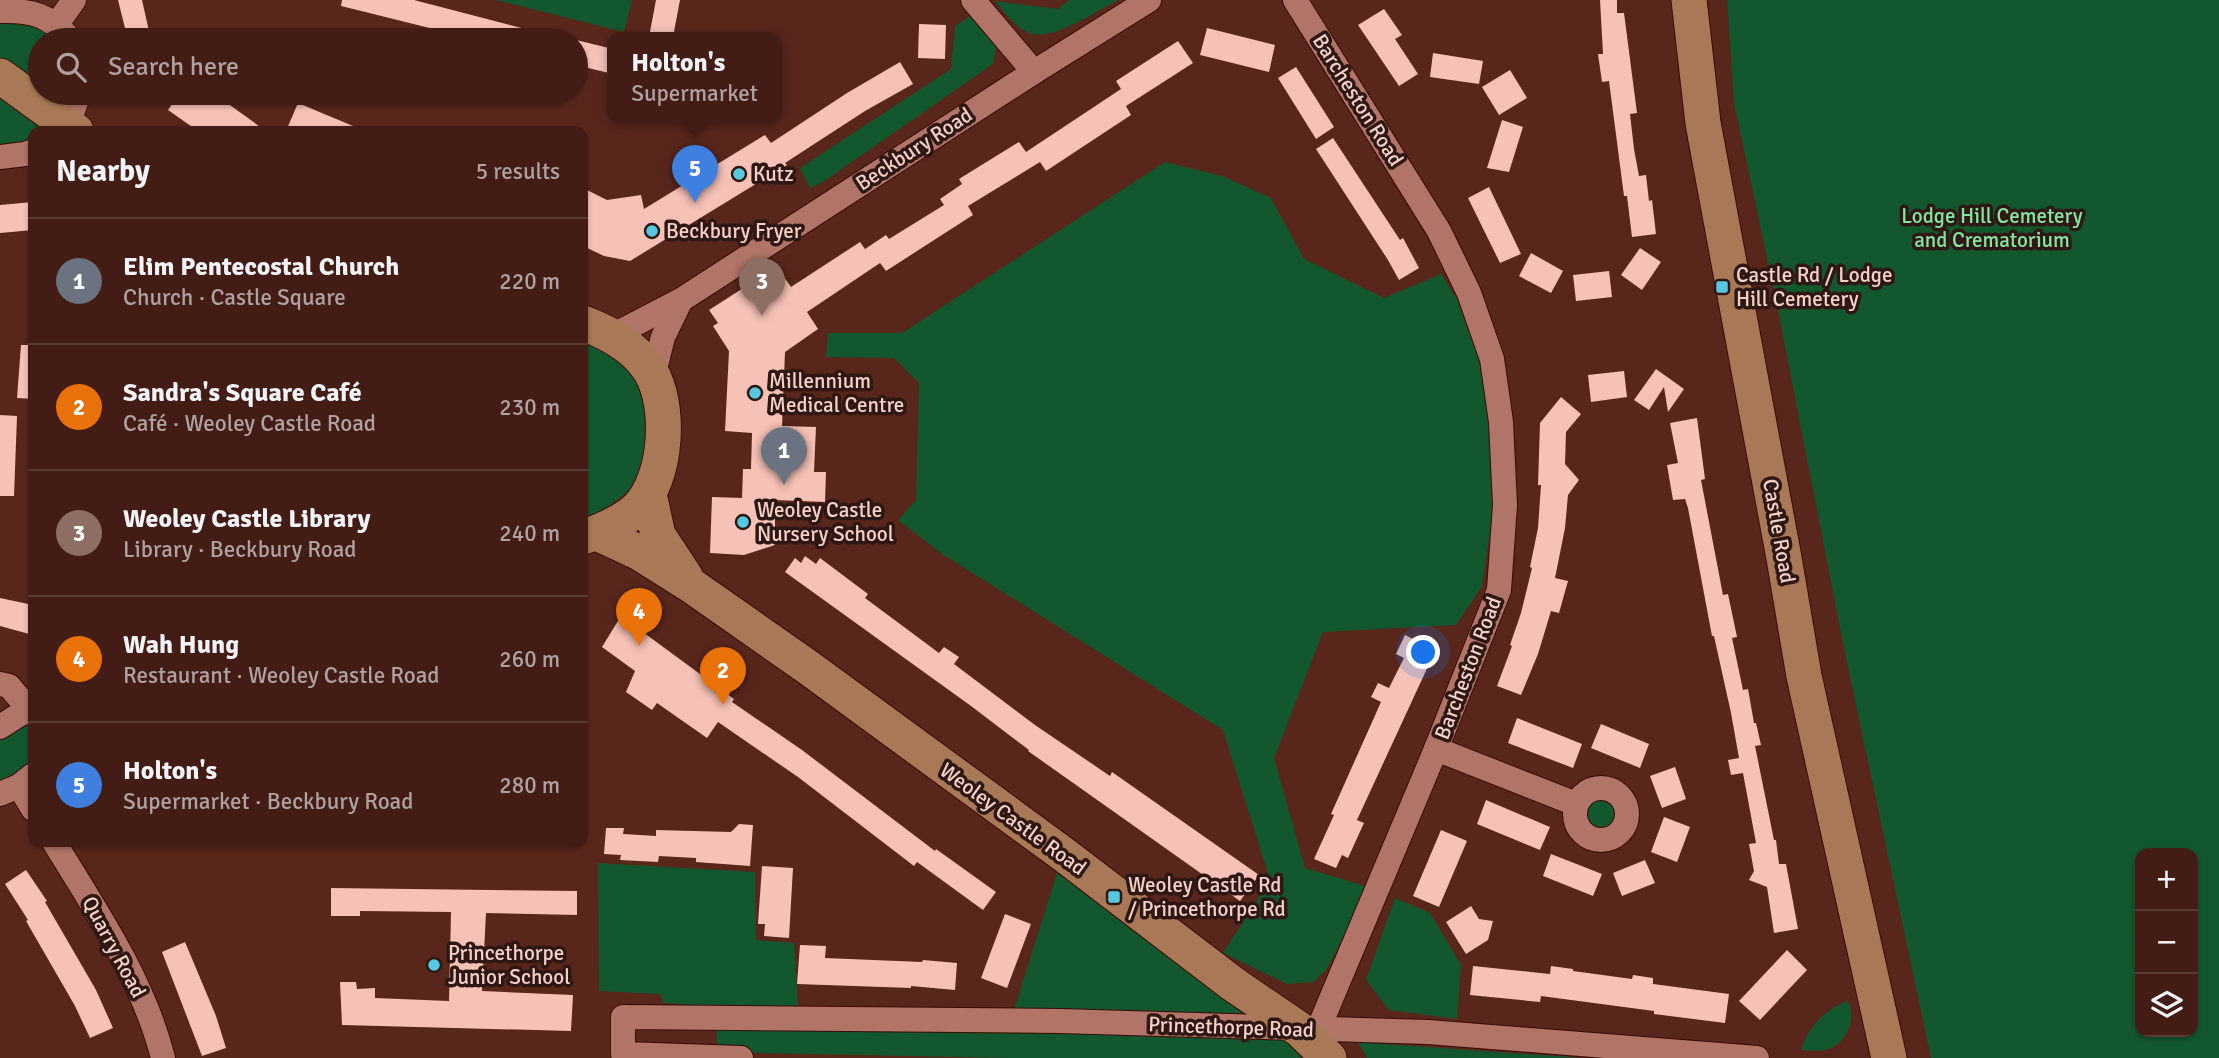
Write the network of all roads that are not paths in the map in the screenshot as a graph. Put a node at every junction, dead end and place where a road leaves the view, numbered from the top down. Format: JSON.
{"nodes":[{"id":1,"x":74,"y":0,"type":"edge"},
{"id":2,"x":973,"y":0,"type":"edge"},
{"id":3,"x":1149,"y":0,"type":"edge"},
{"id":4,"x":1295,"y":0,"type":"edge"},
{"id":5,"x":1689,"y":0,"type":"edge"},
{"id":6,"x":0,"y":11,"type":"edge"},
{"id":7,"x":57,"y":28,"type":"edge"},
{"id":8,"x":65,"y":28,"type":"edge"},
{"id":9,"x":1034,"y":72,"type":"junction"},
{"id":10,"x":0,"y":76,"type":"edge"},
{"id":11,"x":28,"y":98,"type":"edge"},
{"id":12,"x":37,"y":105,"type":"edge"},
{"id":13,"x":75,"y":105,"type":"edge"},
{"id":14,"x":64,"y":126,"type":"edge"},
{"id":15,"x":69,"y":126,"type":"edge"},
{"id":16,"x":28,"y":152,"type":"edge"},
{"id":17,"x":0,"y":157,"type":"edge"},
{"id":18,"x":681,"y":300,"type":"junction"},
{"id":19,"x":598,"y":329,"type":"edge"},
{"id":20,"x":653,"y":377,"type":"junction"},
{"id":21,"x":649,"y":494,"type":"junction"},
{"id":22,"x":590,"y":535,"type":"edge"},
{"id":23,"x":692,"y":586,"type":"junction"},
{"id":24,"x":0,"y":684,"type":"edge"},
{"id":25,"x":28,"y":705,"type":"edge"},
{"id":26,"x":28,"y":711,"type":"edge"},
{"id":27,"x":0,"y":727,"type":"edge"},
{"id":28,"x":1436,"y":749,"type":"junction"},
{"id":29,"x":18,"y":785,"type":"edge"},
{"id":30,"x":28,"y":801,"type":"edge"},
{"id":31,"x":1576,"y":804,"type":"dead end"},
{"id":32,"x":57,"y":847,"type":"edge"},
{"id":33,"x":704,"y":1019,"type":"junction"},
{"id":34,"x":1315,"y":1039,"type":"edge"},
{"id":35,"x":703,"y":1056,"type":"edge"},
{"id":36,"x":163,"y":1058,"type":"edge"},
{"id":37,"x":741,"y":1058,"type":"edge"},
{"id":38,"x":1757,"y":1058,"type":"edge"},
{"id":39,"x":1889,"y":1058,"type":"edge"}],
"edges":[{"from":1,"to":8,"type":"street"},
{"from":2,"to":9,"type":"street"},
{"from":3,"to":9,"type":"street","name":"Beckbury Road"},
{"from":4,"to":28,"type":"street","name":"Barcheston Road"},
{"from":5,"to":39,"type":"street","name":"Castle Road"},
{"from":6,"to":7,"type":"street"},
{"from":9,"to":18,"type":"street","name":"Beckbury Road"},
{"from":10,"to":11,"type":"street"},
{"from":12,"to":14,"type":"street"},
{"from":13,"to":15,"type":"street"},
{"from":16,"to":17,"type":"street"},
{"from":18,"to":19,"type":"street","name":"Beckbury Road"},
{"from":18,"to":20,"type":"street"},
{"from":19,"to":20,"type":"street"},
{"from":20,"to":21,"type":"street"},
{"from":21,"to":22,"type":"street"},
{"from":21,"to":23,"type":"street","name":"Weoley Castle Road"},
{"from":22,"to":23,"type":"street","name":"Weoley Castle Road"},
{"from":23,"to":34,"type":"street","name":"Weoley Castle Road"},
{"from":24,"to":25,"type":"street"},
{"from":26,"to":27,"type":"street"},
{"from":28,"to":31,"type":"street"},
{"from":28,"to":34,"type":"street","name":"Barcheston Road"},
{"from":29,"to":30,"type":"street"},
{"from":32,"to":36,"type":"street","name":"Quarry Road"},
{"from":33,"to":34,"type":"street","name":"Princethorpe Road"},
{"from":33,"to":35,"type":"street"},
{"from":33,"to":35,"type":"street","name":"Princethorpe Road"},
{"from":34,"to":38,"type":"street","name":"Princethorpe Road"},
{"from":35,"to":37,"type":"street","name":"Princethorpe Road"}]}
